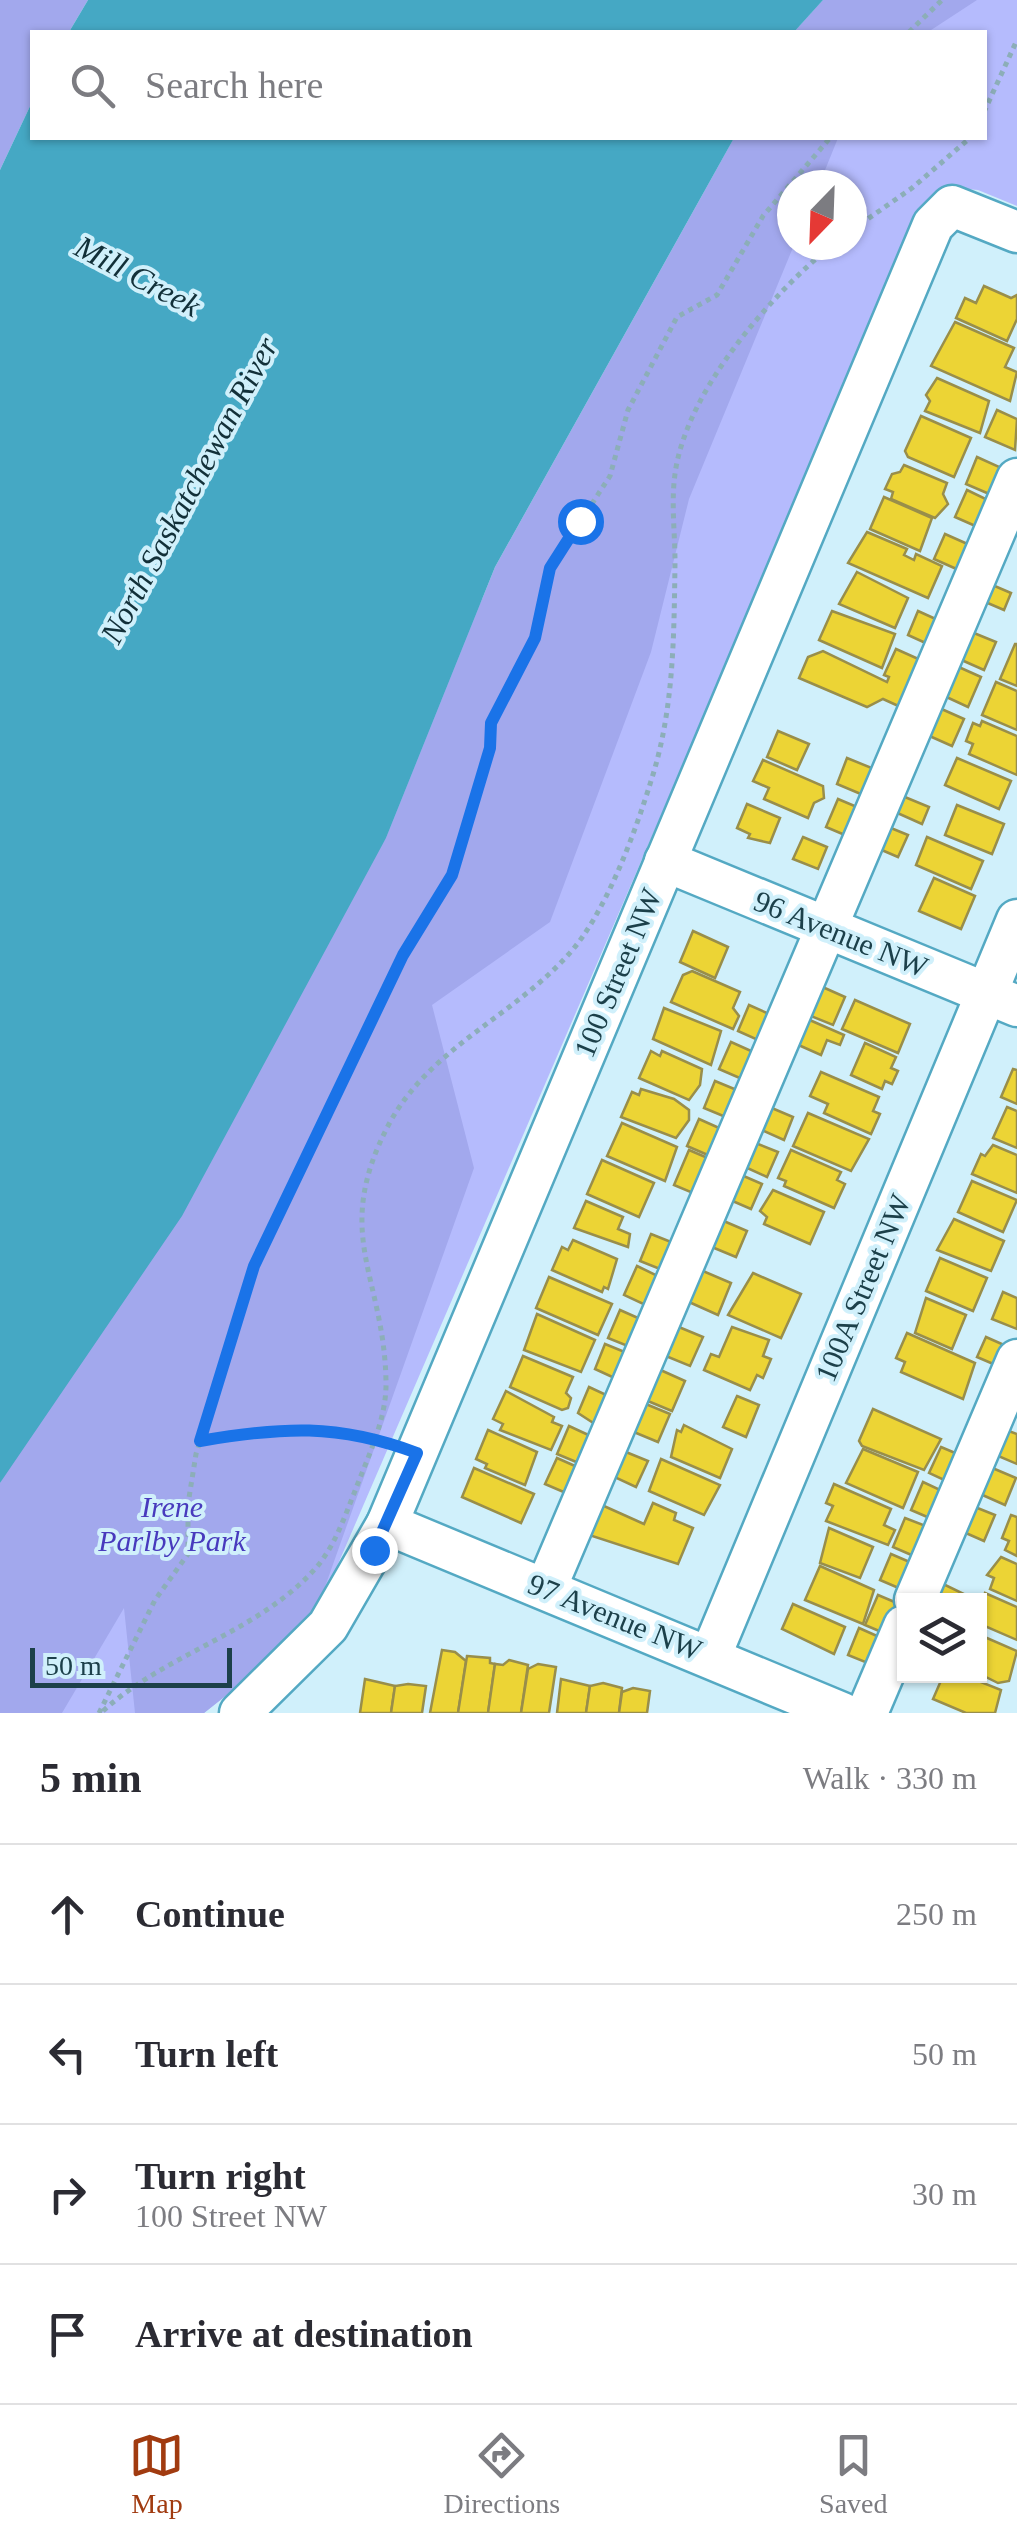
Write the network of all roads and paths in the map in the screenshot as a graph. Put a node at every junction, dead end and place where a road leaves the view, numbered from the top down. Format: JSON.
{"nodes":[{"id":1,"x":942,"y":0,"type":"edge"},
{"id":2,"x":911,"y":30,"type":"edge"},
{"id":3,"x":1017,"y":40,"type":"edge"},
{"id":4,"x":987,"y":105,"type":"edge"},
{"id":5,"x":828,"y":140,"type":"edge"},
{"id":6,"x":968,"y":140,"type":"edge"},
{"id":7,"x":867,"y":220,"type":"edge"},
{"id":8,"x":1017,"y":232,"type":"edge"},
{"id":9,"x":817,"y":260,"type":"edge"},
{"id":10,"x":1017,"y":479,"type":"edge"},
{"id":11,"x":664,"y":862,"type":"junction"},
{"id":12,"x":1017,"y":920,"type":"edge"},
{"id":13,"x":828,"y":929,"type":"junction"},
{"id":14,"x":1001,"y":1000,"type":"edge"},
{"id":15,"x":1017,"y":1360,"type":"edge"},
{"id":16,"x":376,"y":1436,"type":"junction"},
{"id":17,"x":200,"y":1441,"type":"junction"},
{"id":18,"x":417,"y":1453,"type":"junction"},
{"id":19,"x":388,"y":1524,"type":"junction"},
{"id":20,"x":546,"y":1588,"type":"junction"},
{"id":21,"x":918,"y":1593,"type":"edge"},
{"id":22,"x":897,"y":1642,"type":"edge"},
{"id":23,"x":710,"y":1656,"type":"junction"},
{"id":24,"x":100,"y":1713,"type":"edge"},
{"id":25,"x":240,"y":1713,"type":"edge"},
{"id":26,"x":842,"y":1713,"type":"edge"},
{"id":27,"x":867,"y":1713,"type":"edge"}],
"edges":[{"from":1,"to":2,"type":"path"},
{"from":3,"to":4,"type":"path"},
{"from":5,"to":17,"type":"path"},
{"from":6,"to":7,"type":"path"},
{"from":8,"to":11,"type":"street","name":"100 Street NW"},
{"from":9,"to":16,"type":"path"},
{"from":10,"to":13,"type":"street"},
{"from":11,"to":13,"type":"street","name":"96 Avenue NW"},
{"from":11,"to":18,"type":"street","name":"100 Street NW"},
{"from":12,"to":14,"type":"street","name":"100A Street NW"},
{"from":13,"to":14,"type":"street","name":"96 Avenue NW"},
{"from":13,"to":20,"type":"street"},
{"from":14,"to":23,"type":"street","name":"100A Street NW"},
{"from":15,"to":21,"type":"street"},
{"from":16,"to":17,"type":"path"},
{"from":16,"to":18,"type":"path"},
{"from":16,"to":24,"type":"path"},
{"from":17,"to":24,"type":"path"},
{"from":18,"to":19,"type":"street","name":"100 Street NW"},
{"from":19,"to":20,"type":"street","name":"97 Avenue NW"},
{"from":19,"to":25,"type":"street","name":"100 Street NW"},
{"from":20,"to":23,"type":"street","name":"97 Avenue NW"},
{"from":22,"to":27,"type":"street"},
{"from":23,"to":26,"type":"street","name":"97 Avenue NW"}]}
